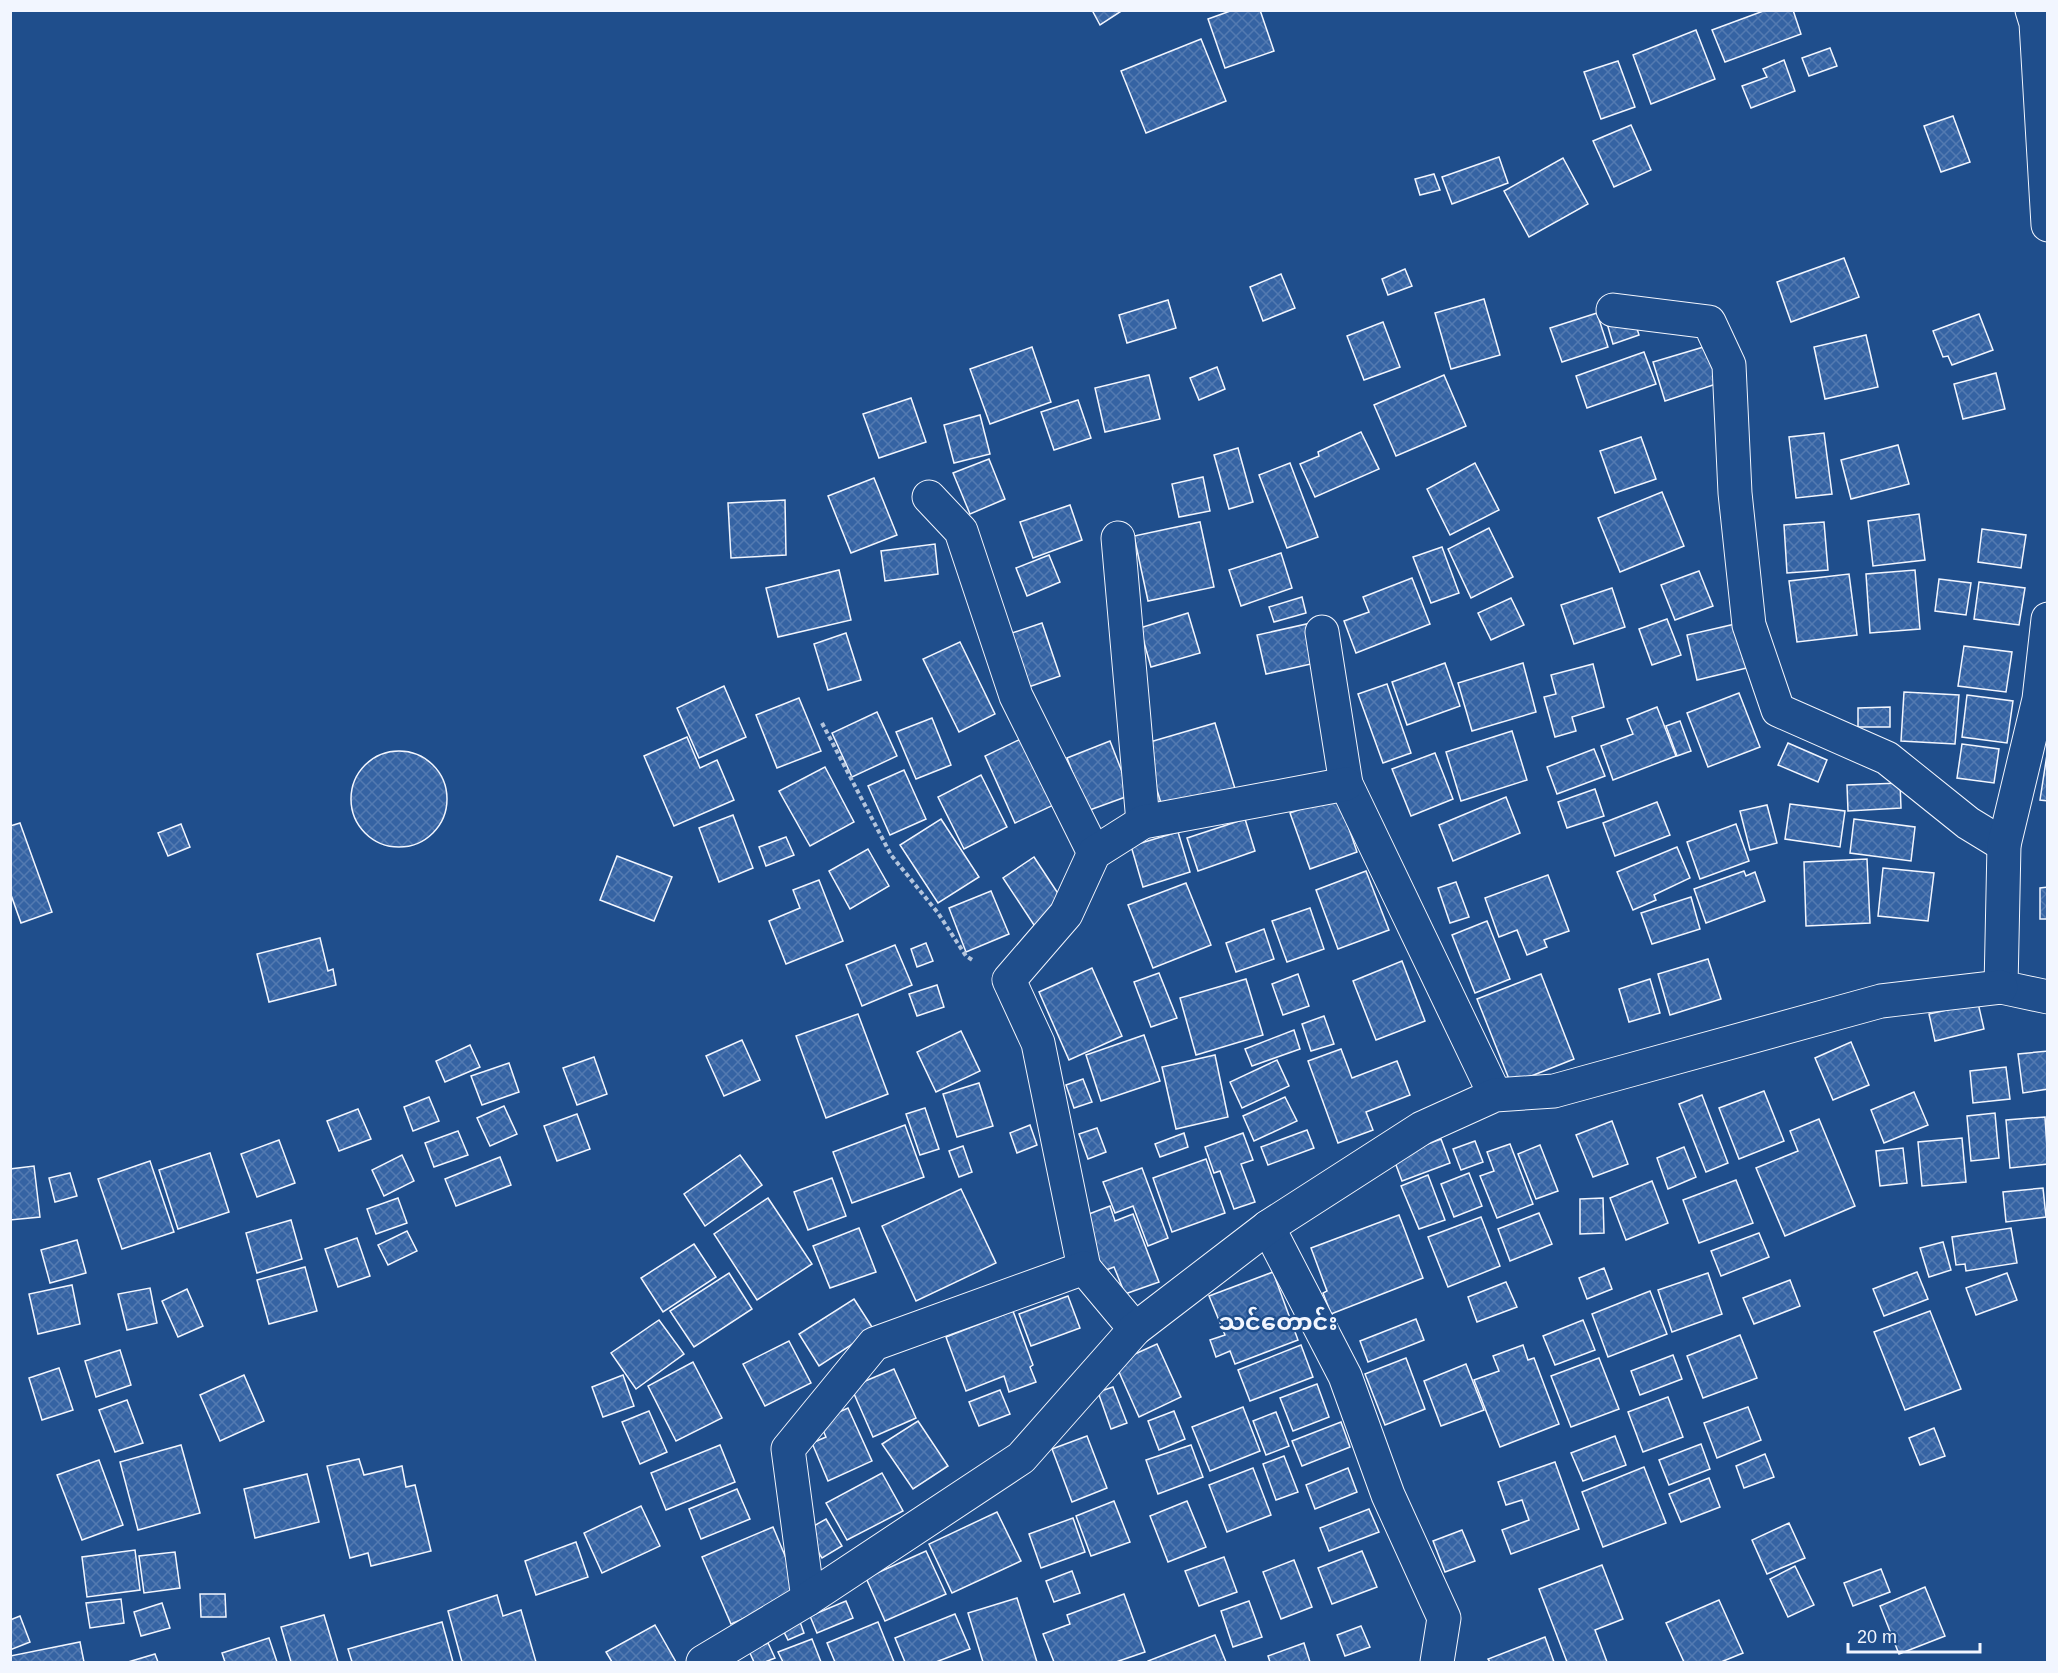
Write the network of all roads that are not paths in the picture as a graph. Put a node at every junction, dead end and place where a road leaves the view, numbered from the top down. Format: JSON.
{"nodes":[{"id":1,"x":2032,"y":10,"type":"edge"},
{"id":2,"x":2048,"y":225,"type":"edge"},
{"id":3,"x":1613,"y":310,"type":"dead end"},
{"id":4,"x":929,"y":497,"type":"dead end"},
{"id":5,"x":1118,"y":538,"type":"dead end"},
{"id":6,"x":2048,"y":619,"type":"edge"},
{"id":7,"x":1322,"y":632,"type":"dead end"},
{"id":8,"x":1346,"y":784,"type":"junction"},
{"id":9,"x":1143,"y":822,"type":"junction"},
{"id":10,"x":2004,"y":845,"type":"junction"},
{"id":11,"x":1094,"y":853,"type":"junction"},
{"id":12,"x":2001,"y":987,"type":"junction"},
{"id":13,"x":2048,"y":997,"type":"edge"},
{"id":14,"x":1495,"y":1095,"type":"junction"},
{"id":15,"x":1268,"y":1227,"type":"junction"},
{"id":16,"x":1084,"y":1268,"type":"junction"},
{"id":17,"x":1135,"y":1329,"type":"junction"},
{"id":18,"x":808,"y":1599,"type":"junction"},
{"id":19,"x":703,"y":1662,"type":"edge"},
{"id":20,"x":1437,"y":1662,"type":"edge"}],
"edges":[{"from":1,"to":2,"type":"street"},
{"from":3,"to":10,"type":"street"},
{"from":4,"to":11,"type":"street"},
{"from":5,"to":9,"type":"street"},
{"from":6,"to":10,"type":"street"},
{"from":7,"to":8,"type":"street"},
{"from":8,"to":9,"type":"street"},
{"from":8,"to":14,"type":"street"},
{"from":9,"to":11,"type":"street"},
{"from":10,"to":12,"type":"street"},
{"from":11,"to":16,"type":"street"},
{"from":12,"to":13,"type":"street"},
{"from":12,"to":14,"type":"street"},
{"from":14,"to":15,"type":"street"},
{"from":15,"to":17,"type":"street"},
{"from":15,"to":20,"type":"street"},
{"from":16,"to":17,"type":"street"},
{"from":16,"to":18,"type":"street"},
{"from":17,"to":18,"type":"street"},
{"from":18,"to":19,"type":"street"}]}
